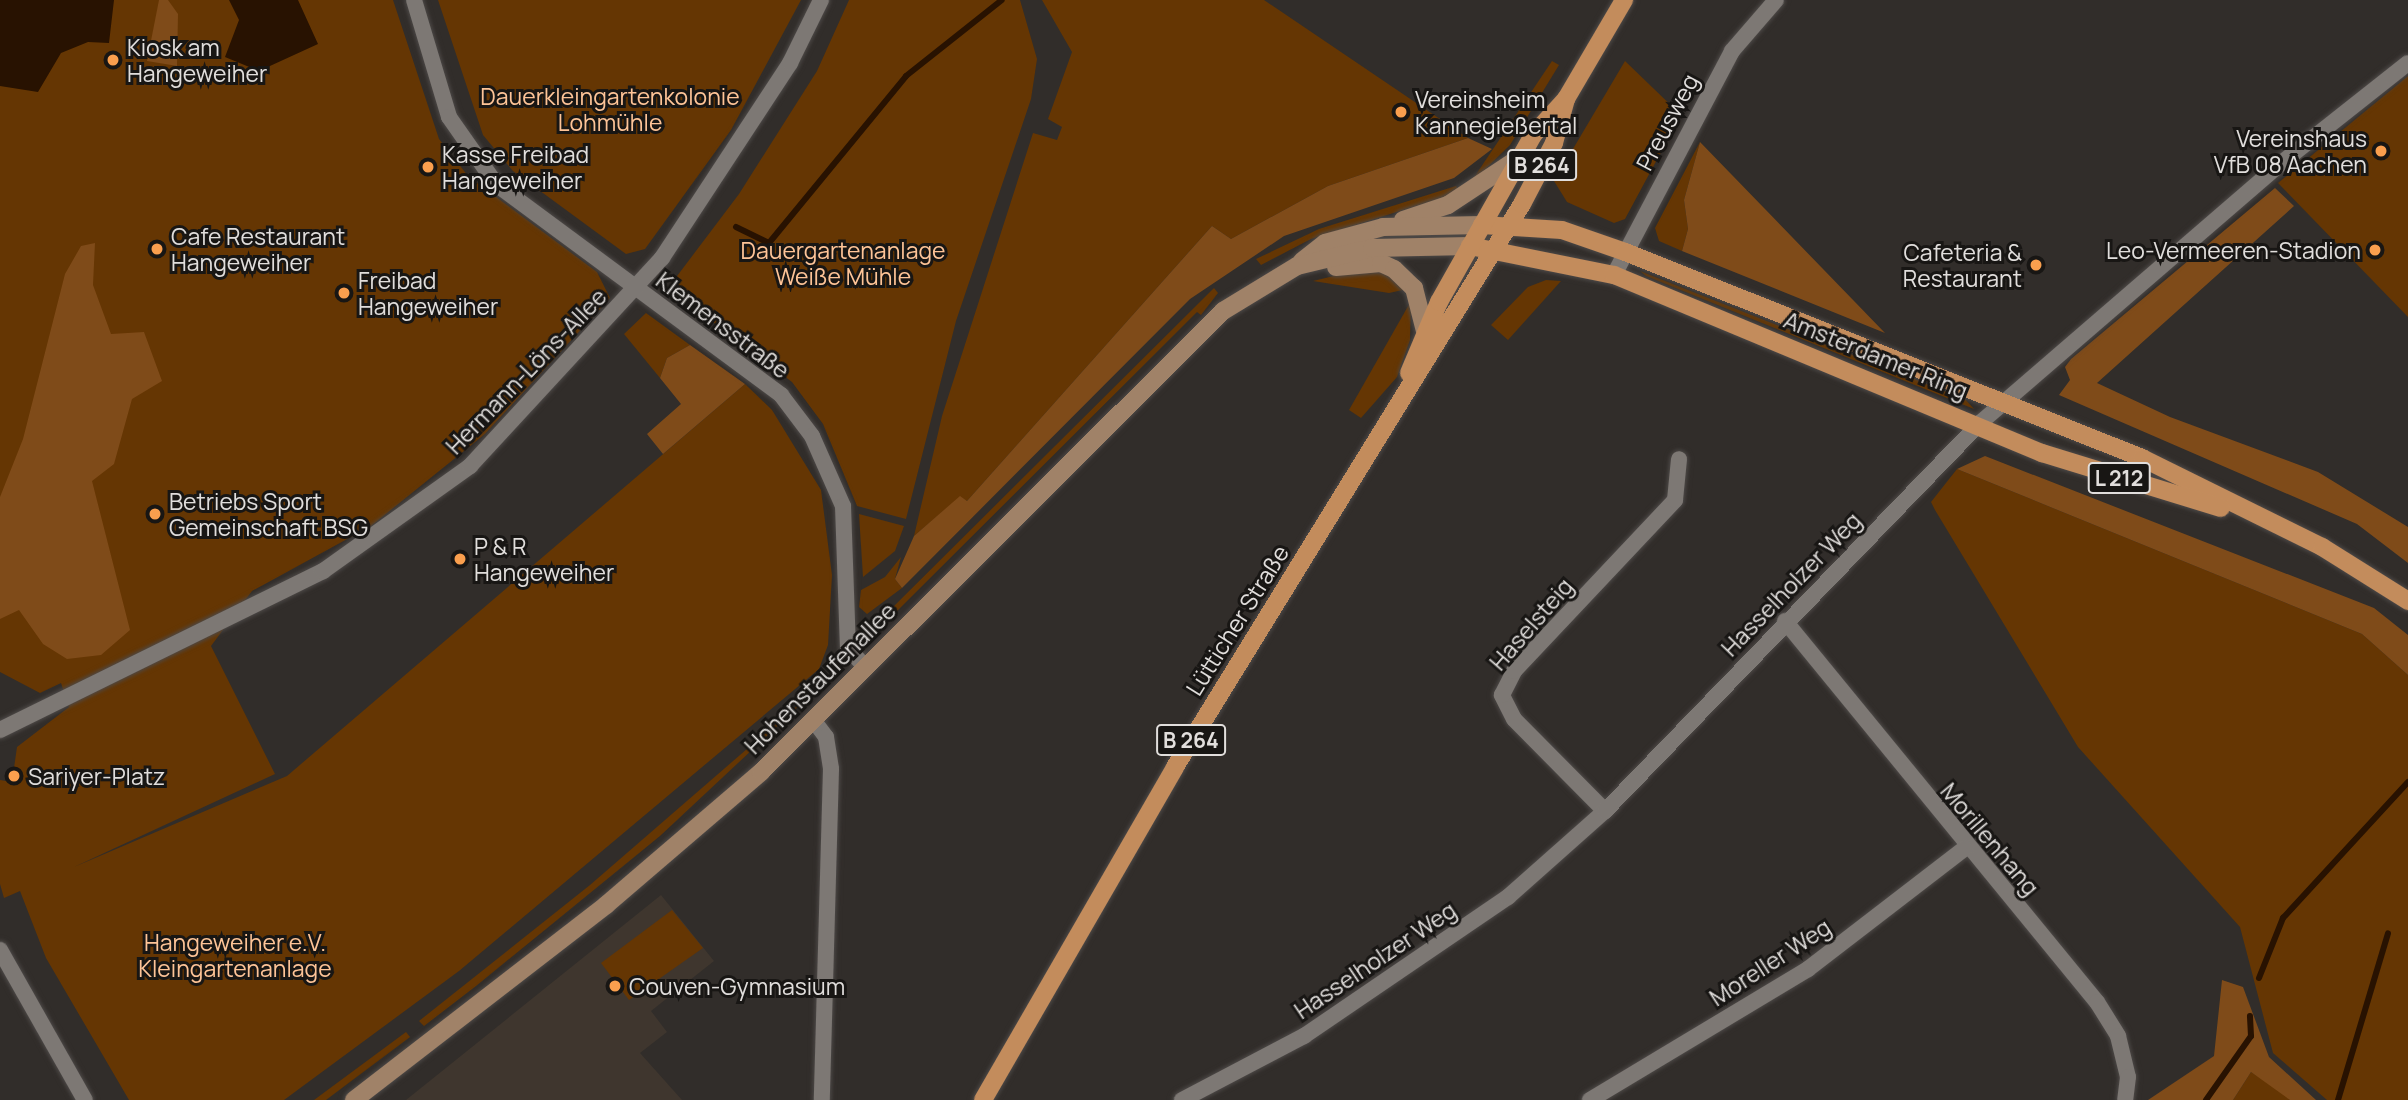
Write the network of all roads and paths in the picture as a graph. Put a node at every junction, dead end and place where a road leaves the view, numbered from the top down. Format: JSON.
{"nodes":[{"id":1,"x":414,"y":0,"type":"edge"},
{"id":2,"x":821,"y":0,"type":"edge"},
{"id":3,"x":1624,"y":0,"type":"edge"},
{"id":4,"x":1776,"y":0,"type":"edge"},
{"id":5,"x":2408,"y":63,"type":"edge"},
{"id":6,"x":1566,"y":99,"type":"junction"},
{"id":7,"x":1522,"y":156,"type":"junction"},
{"id":8,"x":1482,"y":225,"type":"junction"},
{"id":9,"x":1508,"y":226,"type":"junction"},
{"id":10,"x":1382,"y":227,"type":"junction"},
{"id":11,"x":1470,"y":246,"type":"junction"},
{"id":12,"x":1495,"y":249,"type":"junction"},
{"id":13,"x":1625,"y":252,"type":"junction"},
{"id":14,"x":1301,"y":265,"type":"junction"},
{"id":15,"x":1614,"y":275,"type":"junction"},
{"id":16,"x":636,"y":288,"type":"junction"},
{"id":17,"x":1425,"y":331,"type":"junction"},
{"id":18,"x":1406,"y":383,"type":"junction"},
{"id":19,"x":2003,"y":404,"type":"junction"},
{"id":20,"x":1980,"y":423,"type":"junction"},
{"id":21,"x":1679,"y":459,"type":"dead end"},
{"id":22,"x":2262,"y":520,"type":"junction"},
{"id":23,"x":2408,"y":601,"type":"edge"},
{"id":24,"x":1785,"y":621,"type":"junction"},
{"id":25,"x":866,"y":668,"type":"junction"},
{"id":26,"x":814,"y":721,"type":"junction"},
{"id":27,"x":0,"y":730,"type":"edge"},
{"id":28,"x":1605,"y":811,"type":"junction"},
{"id":29,"x":1965,"y":848,"type":"junction"},
{"id":30,"x":0,"y":950,"type":"edge"},
{"id":31,"x":985,"y":1099,"type":"edge"},
{"id":32,"x":85,"y":1100,"type":"edge"},
{"id":33,"x":354,"y":1100,"type":"edge"},
{"id":34,"x":822,"y":1100,"type":"edge"},
{"id":35,"x":1182,"y":1100,"type":"edge"},
{"id":36,"x":1590,"y":1100,"type":"edge"},
{"id":37,"x":2125,"y":1100,"type":"edge"}],
"edges":[{"from":1,"to":16,"type":"street","name":"Klemensstraße"},
{"from":2,"to":16,"type":"street","name":"Hermann-Löns-Allee"},
{"from":3,"to":6,"type":"main road","name":"Lütticher Straße","number":"B 264"},
{"from":4,"to":13,"type":"street","name":"Preusweg"},
{"from":5,"to":19,"type":"street","name":"Hasselholzer Weg"},
{"from":6,"to":7,"type":"main road","name":"Lütticher Straße","number":"B 264"},
{"from":6,"to":9,"type":"main road","name":"Lütticher Straße","number":"B 264"},
{"from":7,"to":8,"type":"main road","name":"Lütticher Straße","number":"B 264"},
{"from":7,"to":10,"type":"main road"},
{"from":8,"to":9,"type":"main road","name":"Amsterdamer Ring","number":"L 212"},
{"from":8,"to":10,"type":"main road","name":"Hohenstaufenallee"},
{"from":8,"to":11,"type":"main road","name":"Lütticher Straße","number":"B 264"},
{"from":9,"to":12,"type":"main road","name":"Lütticher Straße","number":"B 264"},
{"from":9,"to":13,"type":"main road","name":"Amsterdamer Ring","number":"L 212"},
{"from":10,"to":14,"type":"main road","name":"Hohenstaufenallee"},
{"from":11,"to":12,"type":"main road","name":"Amsterdamer Ring","number":"L 212"},
{"from":11,"to":14,"type":"main road","name":"Hohenstaufenallee"},
{"from":11,"to":17,"type":"main road","name":"Lütticher Straße","number":"B 264"},
{"from":12,"to":15,"type":"main road","name":"Amsterdamer Ring","number":"L 212"},
{"from":12,"to":18,"type":"main road","name":"Lütticher Straße","number":"B 264"},
{"from":13,"to":15,"type":"street","name":"Preusweg"},
{"from":13,"to":19,"type":"main road","name":"Amsterdamer Ring","number":"L 212"},
{"from":14,"to":17,"type":"main road"},
{"from":14,"to":25,"type":"main road","name":"Hohenstaufenallee"},
{"from":15,"to":20,"type":"main road","name":"Amsterdamer Ring","number":"L 212"},
{"from":16,"to":25,"type":"street","name":"Klemensstraße"},
{"from":16,"to":27,"type":"street","name":"Hermann-Löns-Allee"},
{"from":17,"to":18,"type":"main road","name":"Lütticher Straße","number":"B 264"},
{"from":18,"to":31,"type":"main road","name":"Lütticher Straße","number":"B 264"},
{"from":19,"to":20,"type":"street","name":"Hasselholzer Weg"},
{"from":19,"to":22,"type":"main road","name":"Amsterdamer Ring","number":"L 212"},
{"from":20,"to":22,"type":"main road","name":"Amsterdamer Ring","number":"L 212"},
{"from":20,"to":24,"type":"street","name":"Hasselholzer Weg"},
{"from":21,"to":28,"type":"street","name":"Haselsteig"},
{"from":22,"to":23,"type":"main road","name":"Amsterdamer Ring","number":"L 212"},
{"from":24,"to":28,"type":"street","name":"Hasselholzer Weg"},
{"from":24,"to":29,"type":"street","name":"Morillenhang"},
{"from":25,"to":26,"type":"main road","name":"Hohenstaufenallee"},
{"from":26,"to":33,"type":"main road","name":"Hohenstaufenallee"},
{"from":26,"to":34,"type":"street"},
{"from":28,"to":35,"type":"street","name":"Hasselholzer Weg"},
{"from":29,"to":36,"type":"street","name":"Moreller Weg"},
{"from":29,"to":37,"type":"street","name":"Morillenhang"},
{"from":30,"to":32,"type":"street"}]}
